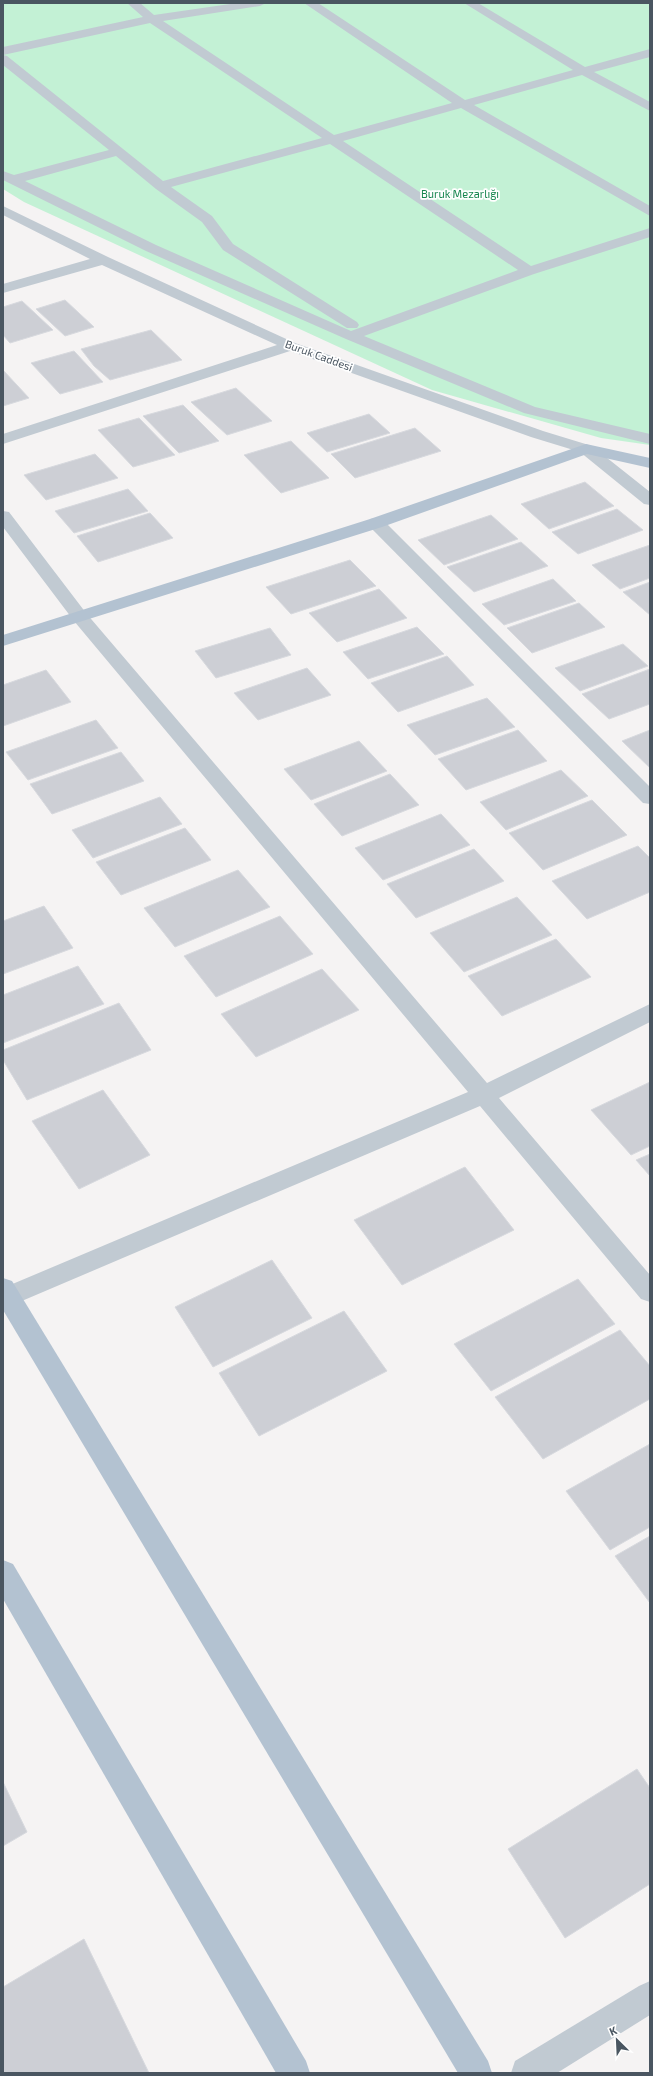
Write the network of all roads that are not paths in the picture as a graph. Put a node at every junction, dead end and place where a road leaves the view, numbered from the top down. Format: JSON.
{"nodes":[{"id":1,"x":133,"y":3,"type":"edge"},
{"id":2,"x":260,"y":3,"type":"edge"},
{"id":3,"x":310,"y":3,"type":"edge"},
{"id":4,"x":470,"y":3,"type":"edge"},
{"id":5,"x":152,"y":19,"type":"junction"},
{"id":6,"x":3,"y":51,"type":"edge"},
{"id":7,"x":650,"y":53,"type":"edge"},
{"id":8,"x":3,"y":59,"type":"edge"},
{"id":9,"x":582,"y":71,"type":"junction"},
{"id":10,"x":462,"y":104,"type":"junction"},
{"id":11,"x":650,"y":107,"type":"edge"},
{"id":12,"x":331,"y":139,"type":"junction"},
{"id":13,"x":118,"y":152,"type":"junction"},
{"id":14,"x":7,"y":177,"type":"edge"},
{"id":15,"x":161,"y":186,"type":"junction"},
{"id":16,"x":3,"y":210,"type":"edge"},
{"id":17,"x":650,"y":212,"type":"edge"},
{"id":18,"x":650,"y":232,"type":"edge"},
{"id":19,"x":103,"y":260,"type":"junction"},
{"id":20,"x":529,"y":271,"type":"junction"},
{"id":21,"x":3,"y":289,"type":"edge"},
{"id":22,"x":357,"y":334,"type":"junction"},
{"id":23,"x":290,"y":346,"type":"junction"},
{"id":24,"x":650,"y":438,"type":"edge"},
{"id":25,"x":3,"y":439,"type":"edge"},
{"id":26,"x":586,"y":449,"type":"junction"},
{"id":27,"x":650,"y":463,"type":"edge"},
{"id":28,"x":650,"y":500,"type":"edge"},
{"id":29,"x":3,"y":516,"type":"edge"},
{"id":30,"x":376,"y":523,"type":"junction"},
{"id":31,"x":80,"y":617,"type":"junction"},
{"id":32,"x":3,"y":641,"type":"edge"},
{"id":33,"x":650,"y":798,"type":"edge"},
{"id":34,"x":650,"y":1012,"type":"edge"},
{"id":35,"x":484,"y":1095,"type":"junction"},
{"id":36,"x":650,"y":1292,"type":"edge"},
{"id":37,"x":5,"y":1295,"type":"edge"},
{"id":38,"x":3,"y":1573,"type":"edge"},
{"id":39,"x":650,"y":1997,"type":"edge"},
{"id":40,"x":294,"y":2073,"type":"edge"},
{"id":41,"x":476,"y":2073,"type":"edge"},
{"id":42,"x":527,"y":2073,"type":"edge"}],
"edges":[{"from":1,"to":5,"type":"street"},
{"from":2,"to":5,"type":"street"},
{"from":3,"to":10,"type":"street"},
{"from":4,"to":9,"type":"street"},
{"from":5,"to":6,"type":"street"},
{"from":5,"to":12,"type":"street"},
{"from":7,"to":9,"type":"street"},
{"from":8,"to":13,"type":"street"},
{"from":9,"to":10,"type":"street"},
{"from":9,"to":11,"type":"street"},
{"from":10,"to":12,"type":"street"},
{"from":10,"to":17,"type":"street"},
{"from":12,"to":15,"type":"street"},
{"from":12,"to":20,"type":"street"},
{"from":13,"to":14,"type":"street"},
{"from":13,"to":15,"type":"street"},
{"from":14,"to":22,"type":"street"},
{"from":15,"to":22,"type":"street"},
{"from":16,"to":19,"type":"street","name":"Buruk Caddesi"},
{"from":18,"to":20,"type":"street"},
{"from":19,"to":21,"type":"street"},
{"from":19,"to":23,"type":"street","name":"Buruk Caddesi"},
{"from":20,"to":22,"type":"street"},
{"from":22,"to":24,"type":"street"},
{"from":23,"to":25,"type":"street"},
{"from":23,"to":26,"type":"street","name":"Buruk Caddesi"},
{"from":26,"to":27,"type":"main road","name":"Buruk Caddesi"},
{"from":26,"to":28,"type":"street"},
{"from":26,"to":30,"type":"main road"},
{"from":29,"to":31,"type":"street"},
{"from":30,"to":31,"type":"main road"},
{"from":30,"to":33,"type":"street"},
{"from":31,"to":32,"type":"main road"},
{"from":31,"to":35,"type":"street"},
{"from":34,"to":35,"type":"street"},
{"from":35,"to":36,"type":"street"},
{"from":35,"to":37,"type":"street"},
{"from":37,"to":41,"type":"main road"},
{"from":38,"to":40,"type":"main road"},
{"from":39,"to":42,"type":"street"}]}
